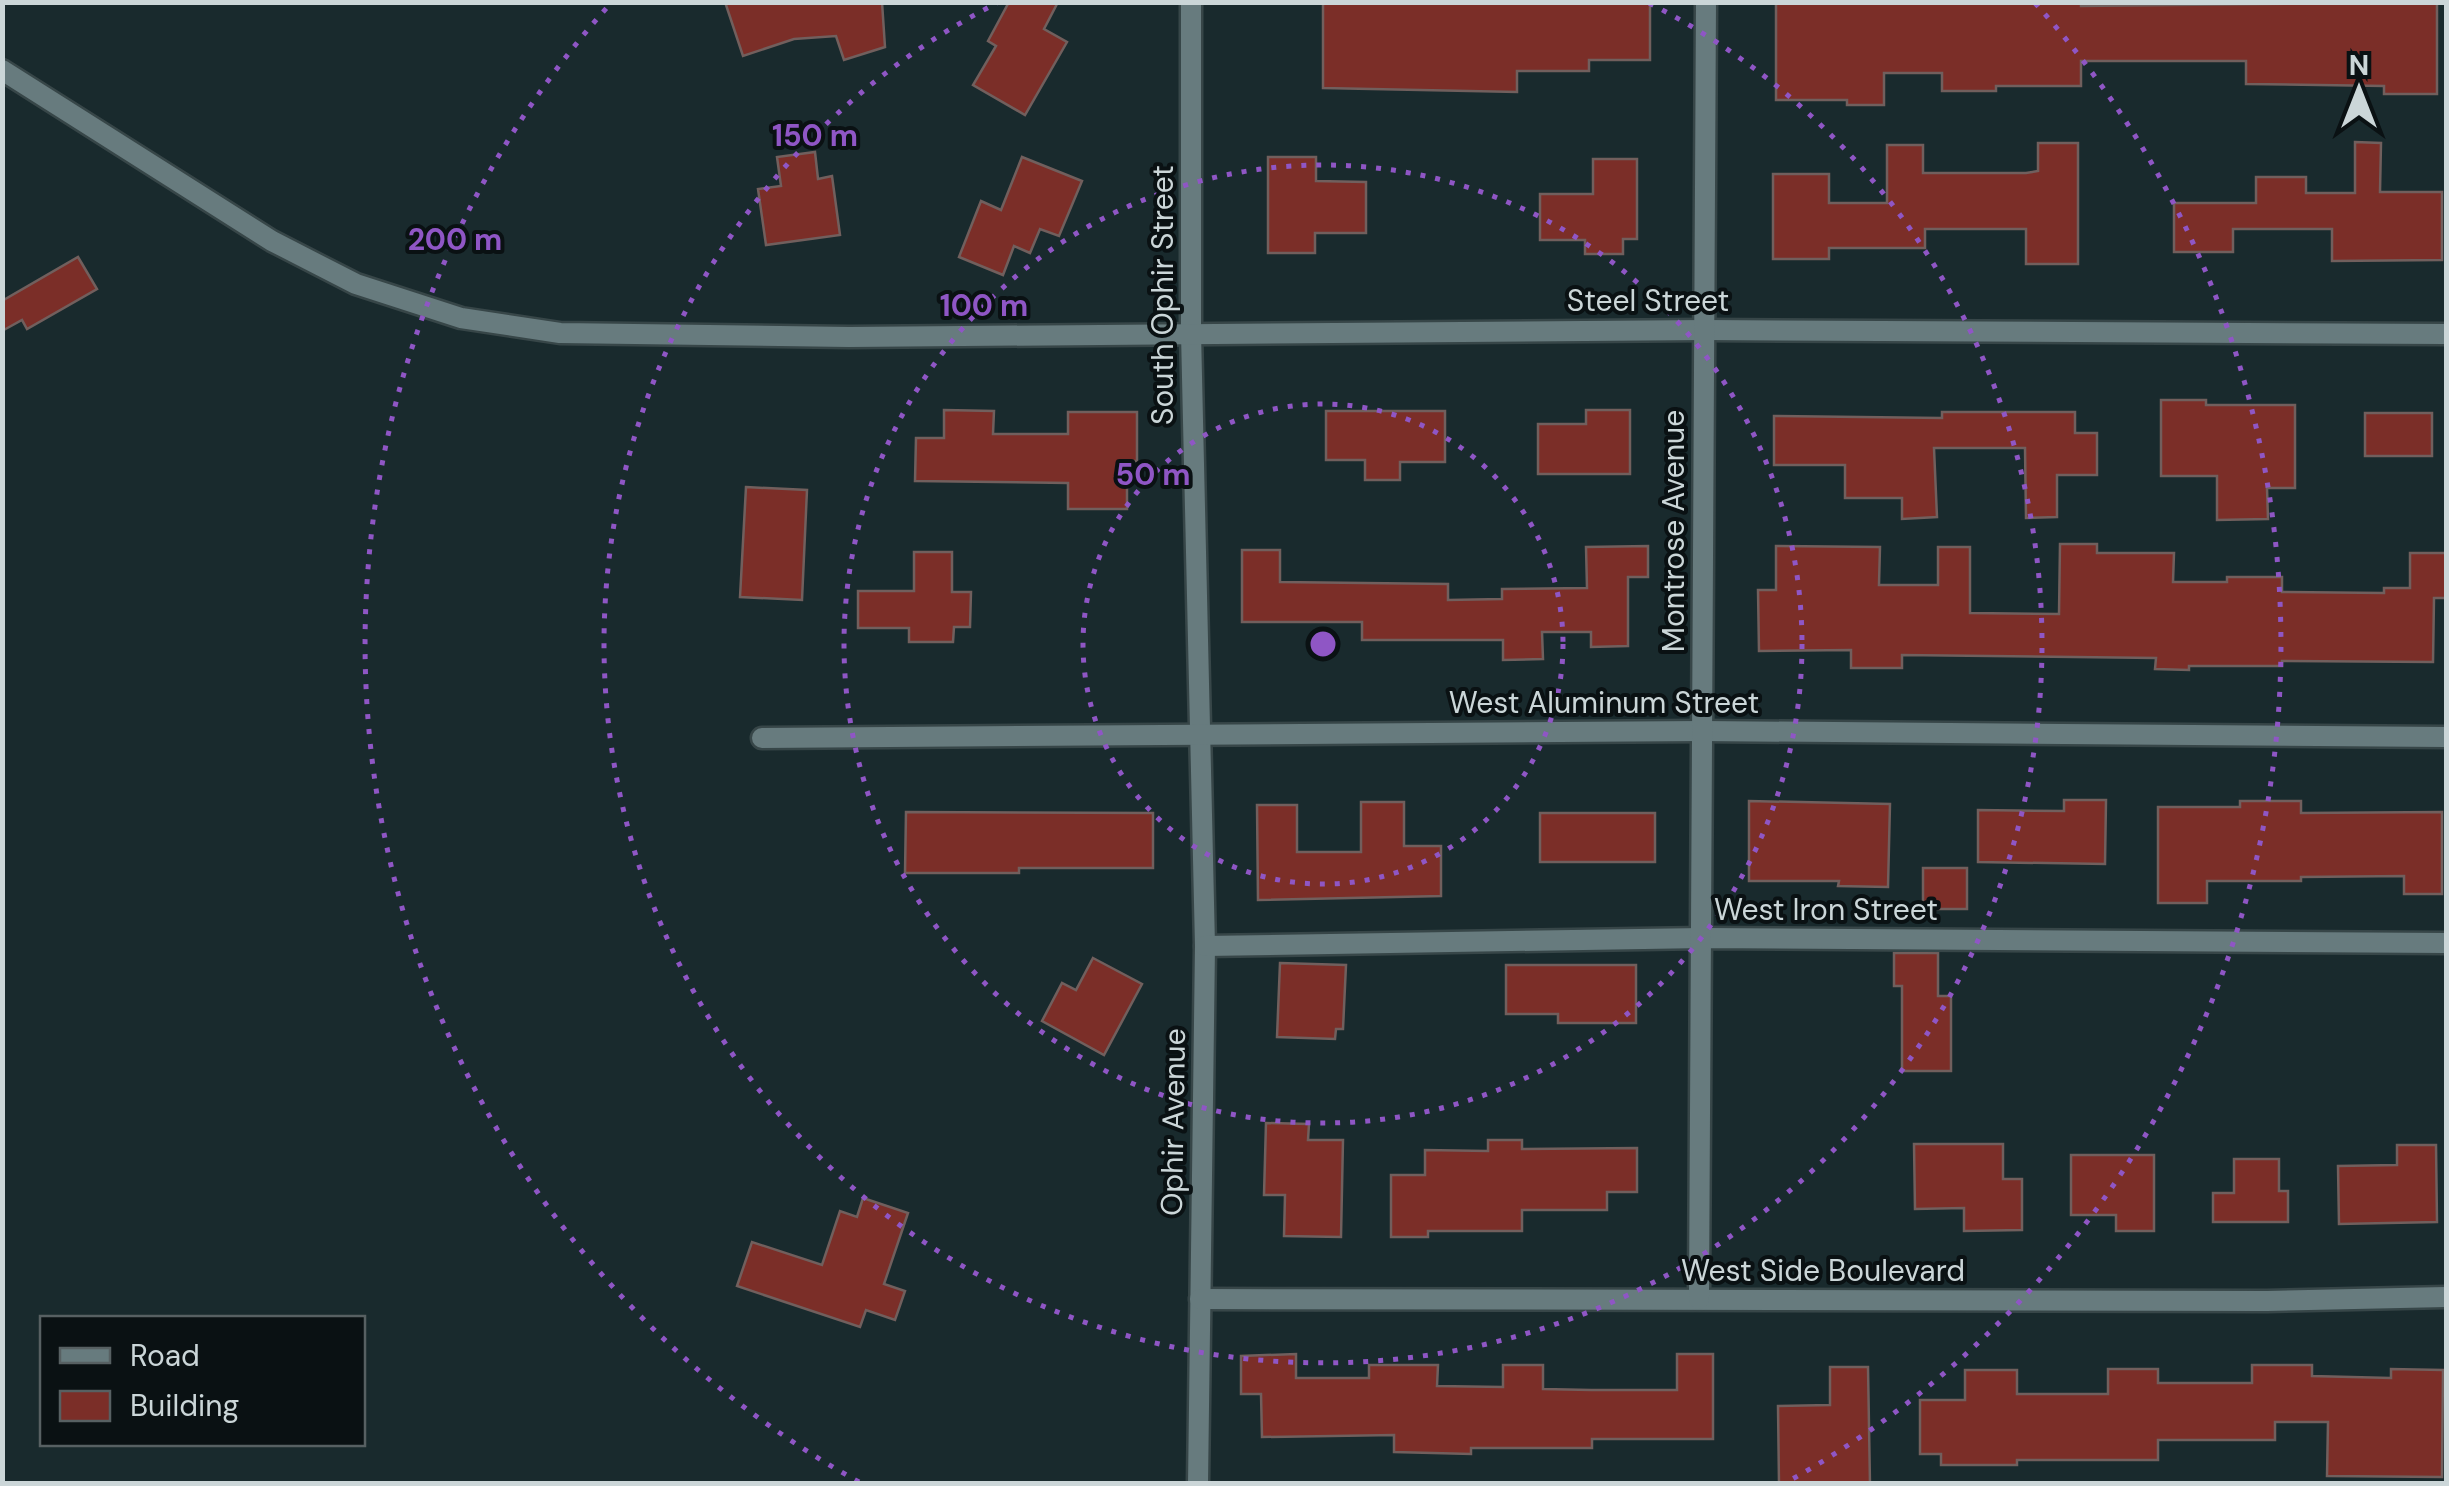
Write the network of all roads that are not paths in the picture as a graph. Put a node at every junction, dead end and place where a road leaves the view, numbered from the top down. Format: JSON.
{"nodes":[{"id":1,"x":1191,"y":2,"type":"edge"},
{"id":2,"x":1706,"y":2,"type":"edge"},
{"id":3,"x":2,"y":70,"type":"edge"},
{"id":4,"x":1705,"y":330,"type":"junction"},
{"id":5,"x":1191,"y":333,"type":"junction"},
{"id":6,"x":2446,"y":334,"type":"edge"},
{"id":7,"x":1702,"y":731,"type":"junction"},
{"id":8,"x":1200,"y":736,"type":"junction"},
{"id":9,"x":762,"y":738,"type":"dead end"},
{"id":10,"x":2446,"y":738,"type":"edge"},
{"id":11,"x":1703,"y":938,"type":"junction"},
{"id":12,"x":2446,"y":943,"type":"edge"},
{"id":13,"x":1206,"y":946,"type":"junction"},
{"id":14,"x":2446,"y":1297,"type":"edge"},
{"id":15,"x":1200,"y":1299,"type":"junction"},
{"id":16,"x":1699,"y":1299,"type":"junction"},
{"id":17,"x":1198,"y":1484,"type":"edge"}],
"edges":[{"from":1,"to":5,"type":"street","name":"South Ophir Street"},
{"from":2,"to":4,"type":"street","name":"Montrose Avenue"},
{"from":3,"to":5,"type":"street","name":"Steel Street"},
{"from":4,"to":5,"type":"street","name":"Steel Street"},
{"from":4,"to":6,"type":"street","name":"Steel Street"},
{"from":4,"to":7,"type":"street","name":"Montrose Avenue"},
{"from":5,"to":8,"type":"street","name":"South Ophir Street"},
{"from":7,"to":8,"type":"street","name":"West Aluminum Street"},
{"from":7,"to":10,"type":"street","name":"West Aluminum Street"},
{"from":7,"to":11,"type":"street","name":"Montrose Avenue"},
{"from":8,"to":9,"type":"street","name":"West Aluminum Street"},
{"from":8,"to":13,"type":"street","name":"South Ophir Street"},
{"from":11,"to":12,"type":"street","name":"West Iron Street"},
{"from":11,"to":13,"type":"street","name":"West Iron Street"},
{"from":11,"to":16,"type":"street","name":"Montrose Avenue"},
{"from":13,"to":15,"type":"street","name":"Ophir Avenue"},
{"from":14,"to":16,"type":"street","name":"West Side Boulevard"},
{"from":15,"to":16,"type":"street","name":"West Side Boulevard"},
{"from":15,"to":17,"type":"street","name":"Ophir Avenue"}]}
